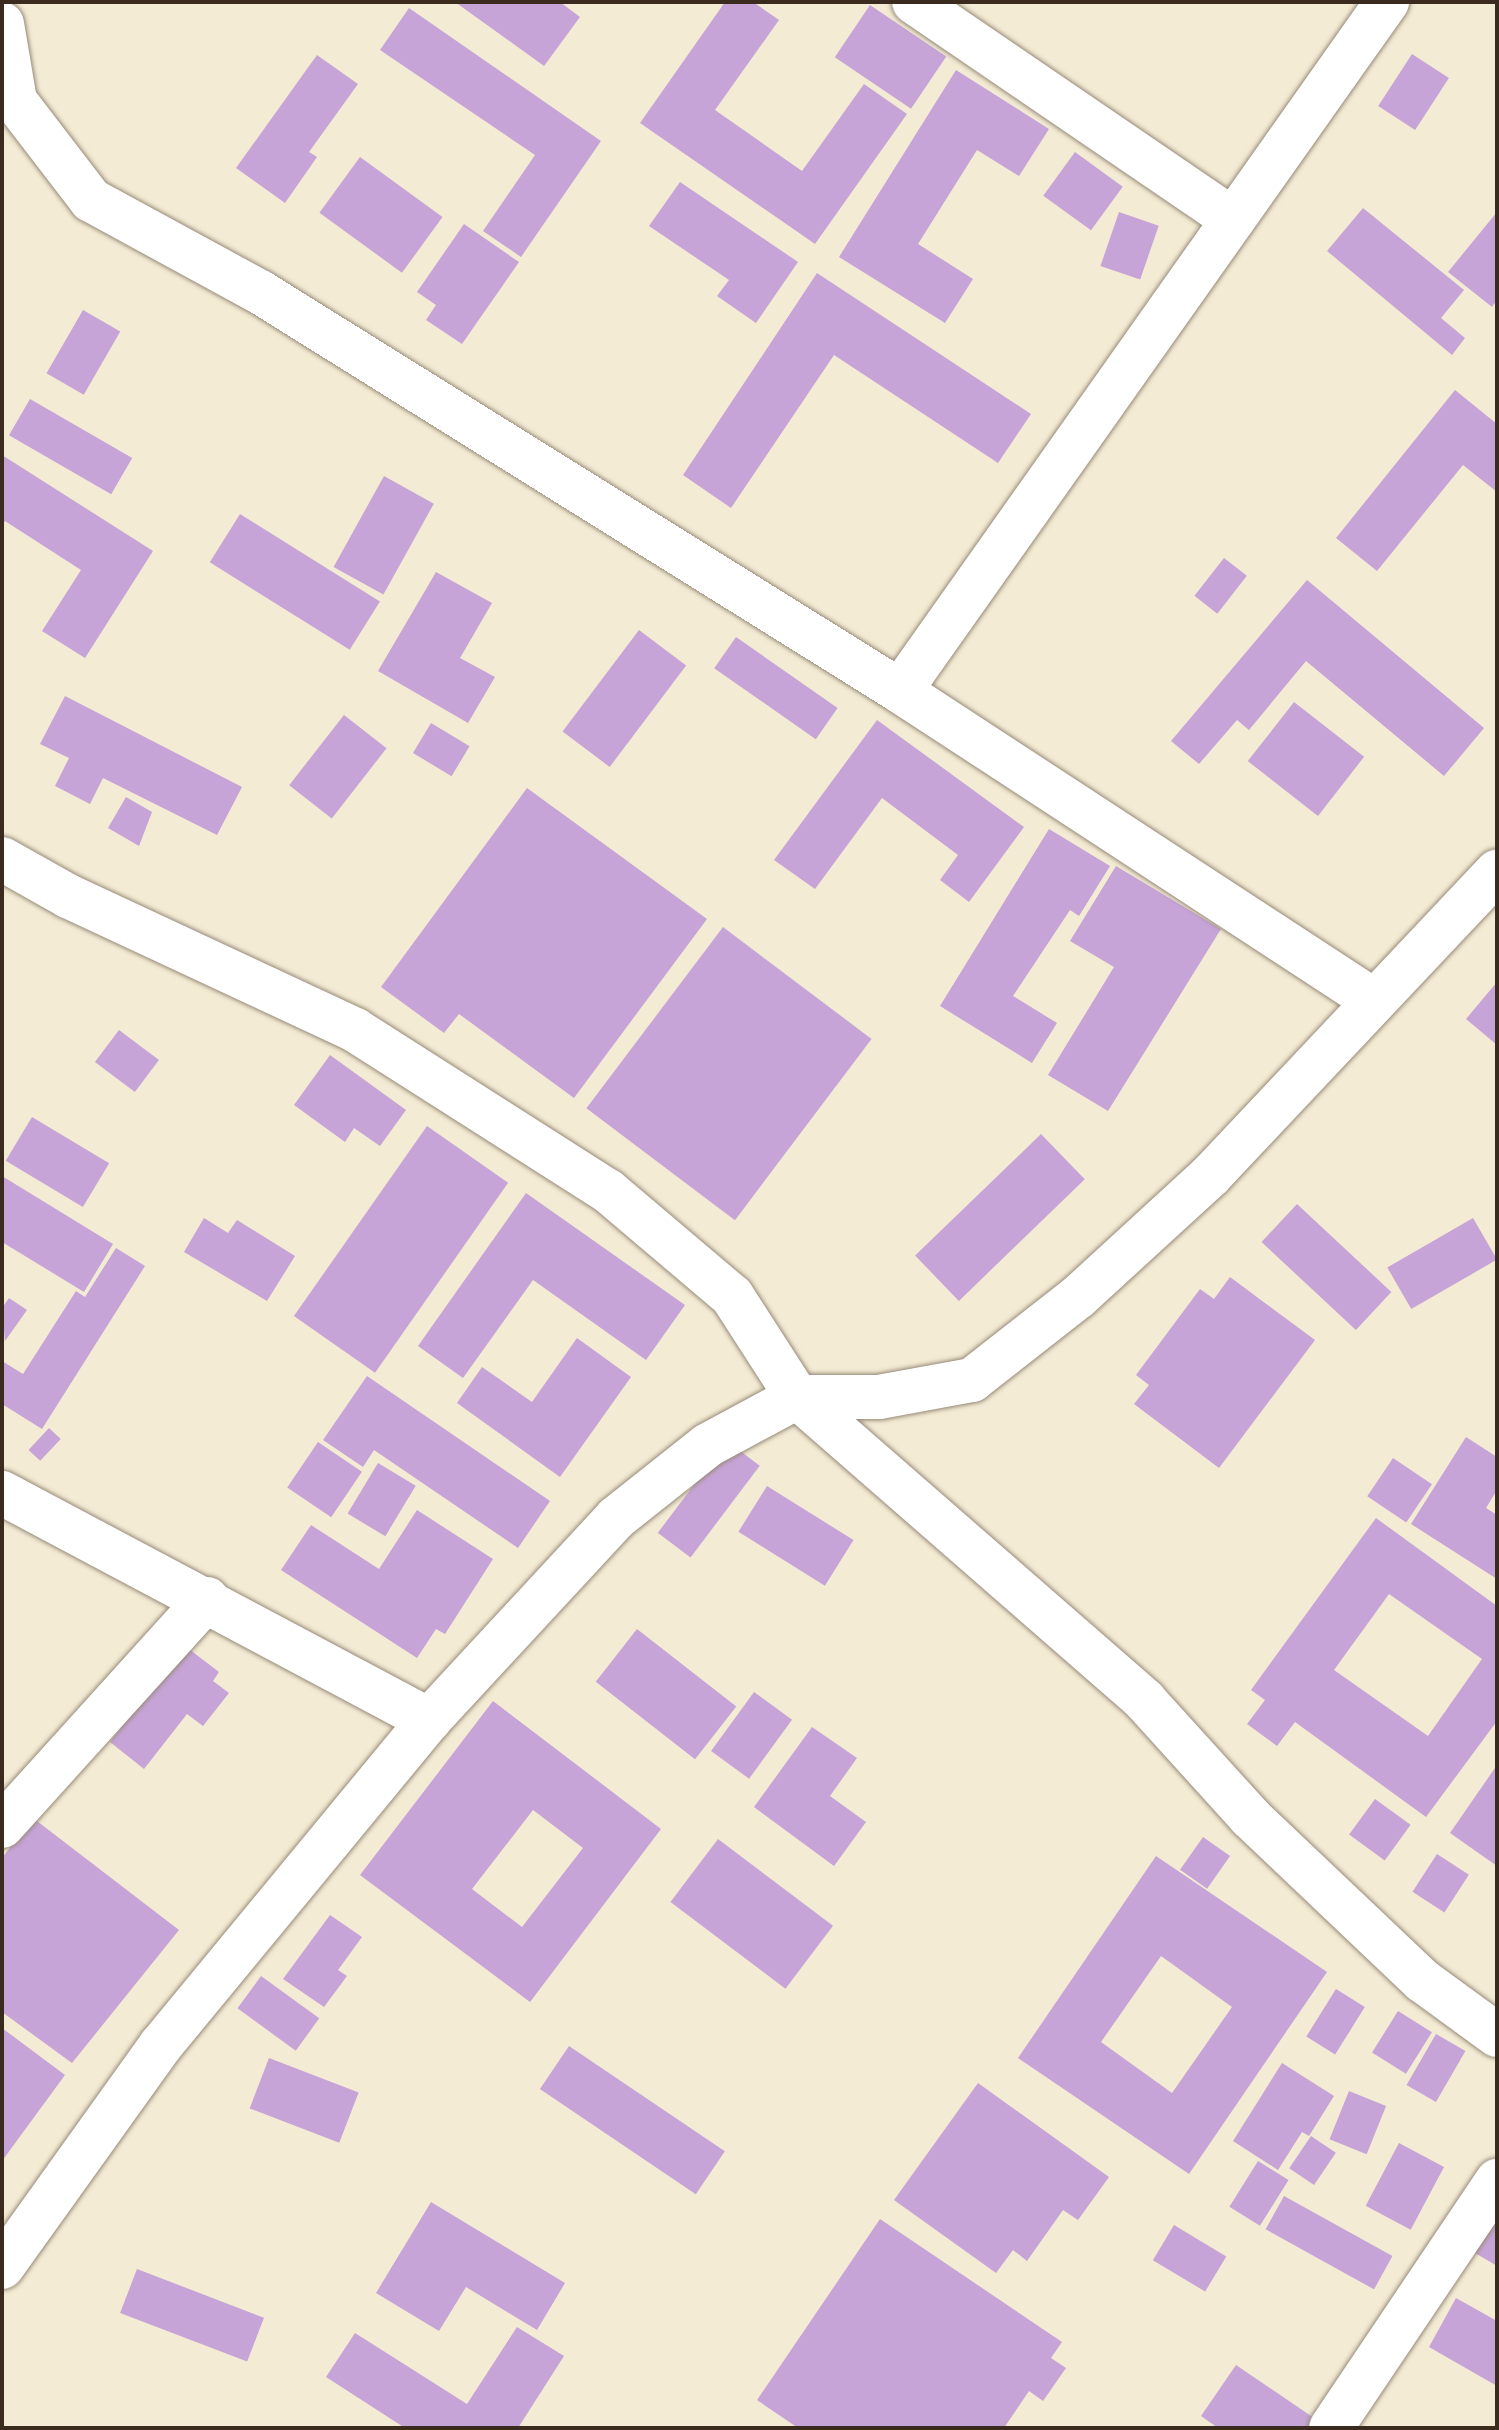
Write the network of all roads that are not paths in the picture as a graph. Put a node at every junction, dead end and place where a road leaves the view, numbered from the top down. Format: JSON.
{"nodes":[{"id":1,"x":914,"y":2,"type":"edge"},
{"id":2,"x":1387,"y":2,"type":"edge"},
{"id":3,"x":2,"y":24,"type":"edge"},
{"id":4,"x":1233,"y":220,"type":"junction"},
{"id":5,"x":900,"y":691,"type":"junction"},
{"id":6,"x":2,"y":859,"type":"edge"},
{"id":7,"x":1497,"y":872,"type":"edge"},
{"id":8,"x":1373,"y":1000,"type":"junction"},
{"id":9,"x":797,"y":1397,"type":"junction"},
{"id":10,"x":2,"y":1493,"type":"edge"},
{"id":11,"x":207,"y":1599,"type":"junction"},
{"id":12,"x":429,"y":1720,"type":"junction"},
{"id":13,"x":2,"y":1826,"type":"edge"},
{"id":14,"x":1497,"y":2035,"type":"edge"},
{"id":15,"x":1497,"y":2181,"type":"edge"},
{"id":16,"x":2,"y":2267,"type":"edge"},
{"id":17,"x":1331,"y":2428,"type":"edge"}],
"edges":[{"from":1,"to":4,"type":"street"},
{"from":2,"to":4,"type":"street"},
{"from":3,"to":5,"type":"street"},
{"from":4,"to":5,"type":"street"},
{"from":5,"to":8,"type":"street"},
{"from":6,"to":9,"type":"street"},
{"from":7,"to":8,"type":"street"},
{"from":8,"to":9,"type":"street"},
{"from":9,"to":12,"type":"street"},
{"from":9,"to":14,"type":"street"},
{"from":10,"to":11,"type":"street"},
{"from":11,"to":12,"type":"street"},
{"from":11,"to":13,"type":"street"},
{"from":12,"to":16,"type":"street"},
{"from":15,"to":17,"type":"street"}]}
